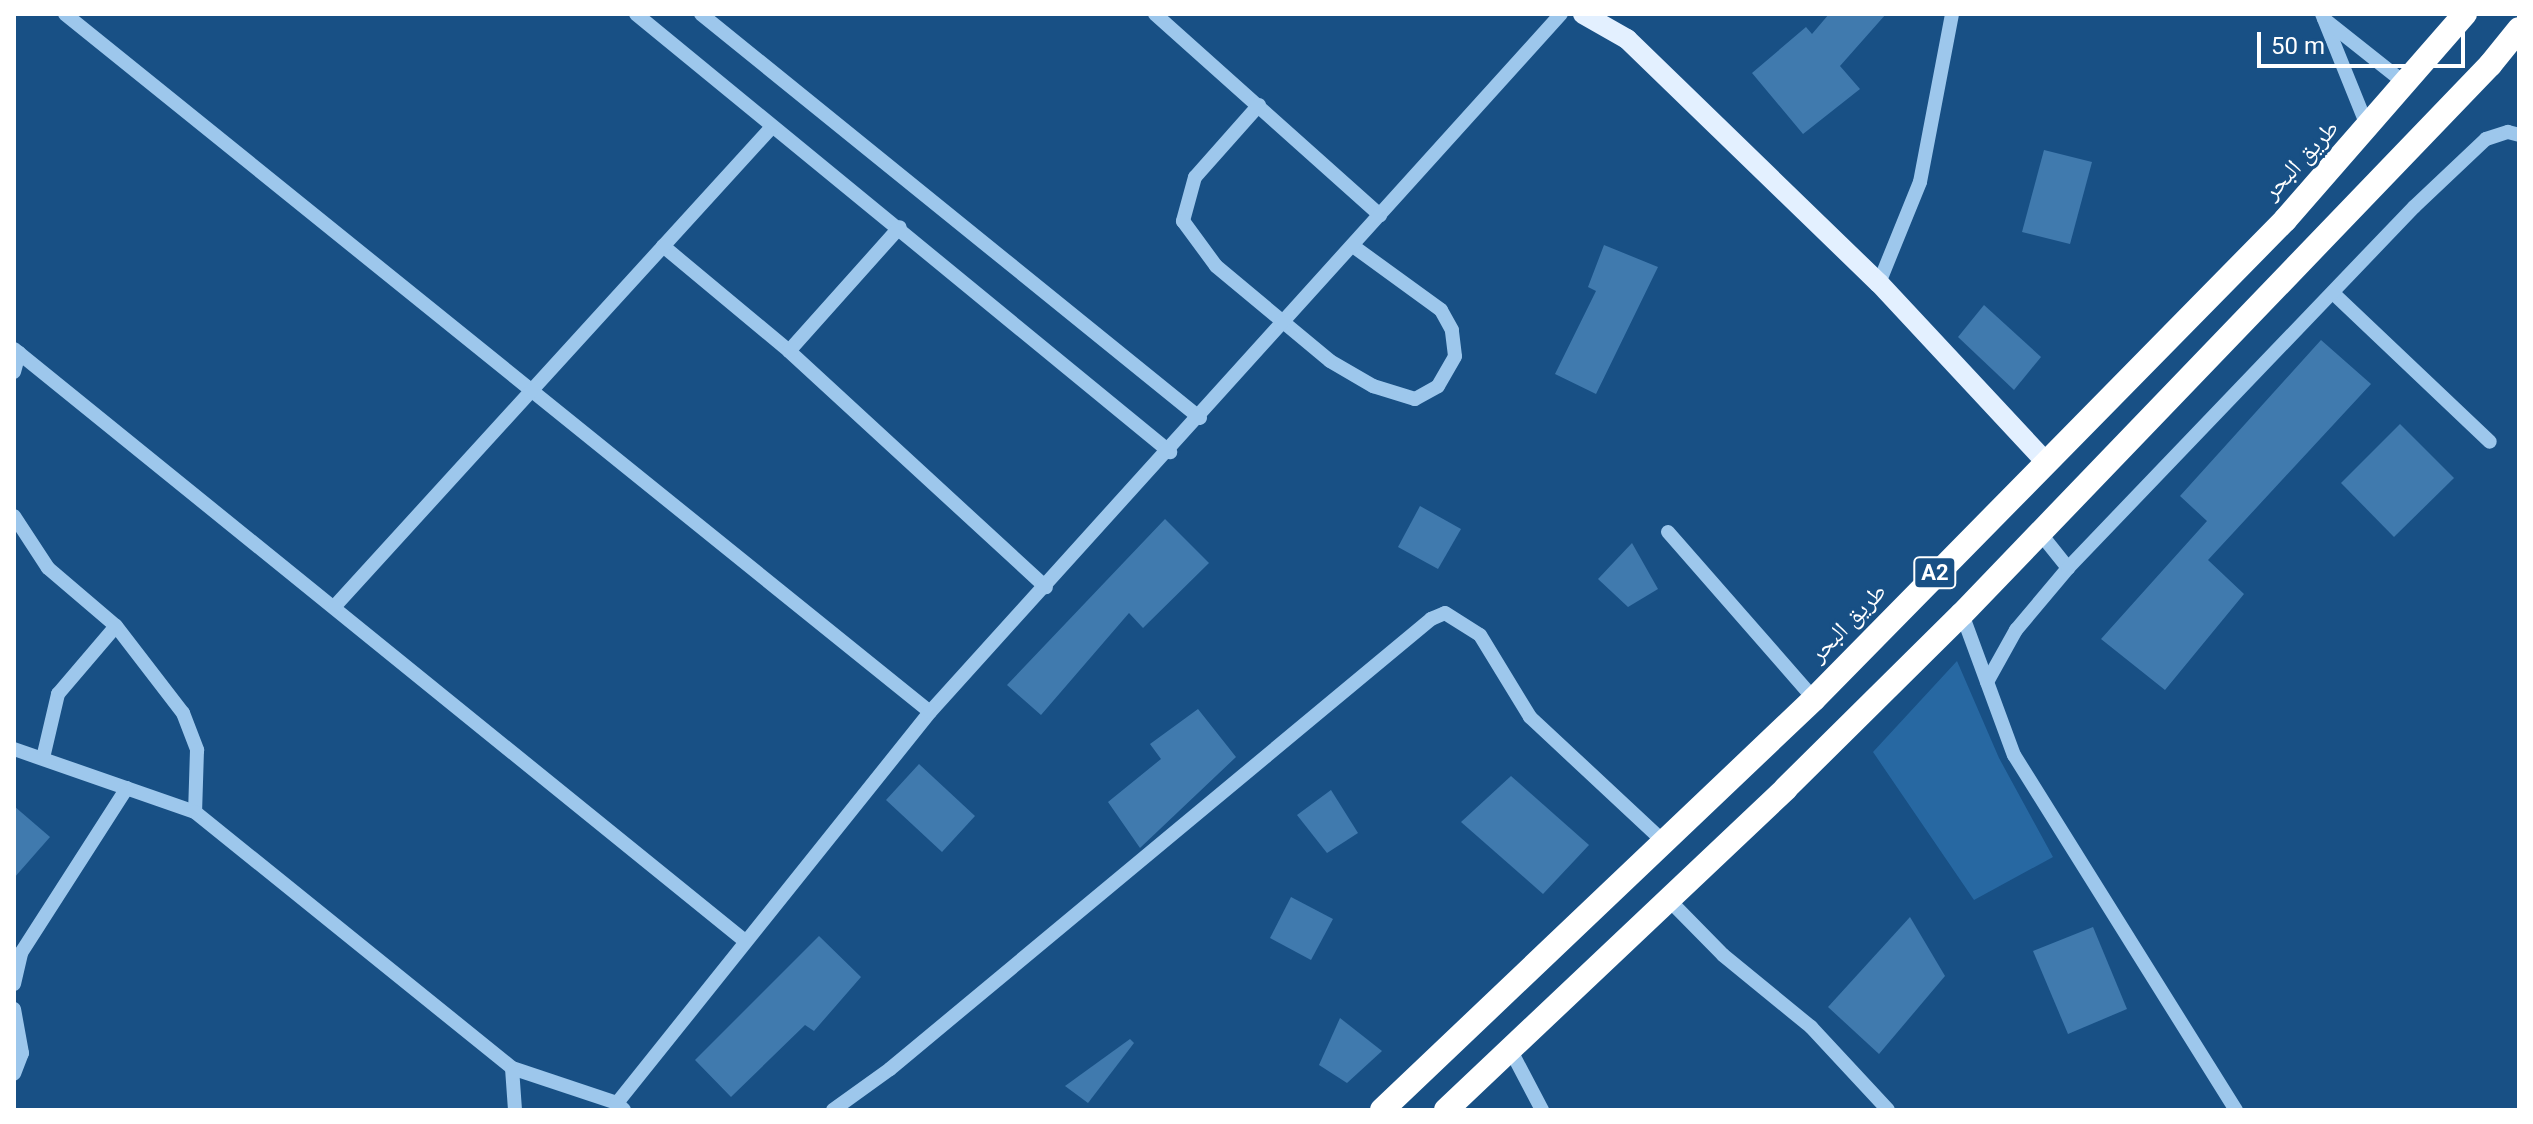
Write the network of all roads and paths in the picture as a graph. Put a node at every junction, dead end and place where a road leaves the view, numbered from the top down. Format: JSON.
{"nodes":[{"id":1,"x":65,"y":14,"type":"edge"},
{"id":2,"x":636,"y":14,"type":"edge"},
{"id":3,"x":701,"y":14,"type":"edge"},
{"id":4,"x":1155,"y":14,"type":"edge"},
{"id":5,"x":1561,"y":14,"type":"edge"},
{"id":6,"x":1583,"y":14,"type":"edge"},
{"id":7,"x":1614,"y":14,"type":"edge"},
{"id":8,"x":1952,"y":14,"type":"edge"},
{"id":9,"x":2465,"y":14,"type":"edge"},
{"id":10,"x":2323,"y":16,"type":"edge"},
{"id":11,"x":2519,"y":29,"type":"edge"},
{"id":12,"x":1627,"y":39,"type":"junction"},
{"id":13,"x":2406,"y":84,"type":"junction"},
{"id":14,"x":1259,"y":105,"type":"junction"},
{"id":15,"x":772,"y":127,"type":"junction"},
{"id":16,"x":2368,"y":128,"type":"junction"},
{"id":17,"x":2519,"y":135,"type":"edge"},
{"id":18,"x":1380,"y":215,"type":"junction"},
{"id":19,"x":900,"y":227,"type":"junction"},
{"id":20,"x":663,"y":246,"type":"junction"},
{"id":21,"x":1353,"y":246,"type":"junction"},
{"id":22,"x":1879,"y":283,"type":"junction"},
{"id":23,"x":2333,"y":293,"type":"junction"},
{"id":24,"x":1287,"y":321,"type":"junction"},
{"id":25,"x":16,"y":351,"type":"edge"},
{"id":26,"x":789,"y":351,"type":"junction"},
{"id":27,"x":14,"y":372,"type":"edge"},
{"id":28,"x":534,"y":388,"type":"junction"},
{"id":29,"x":1200,"y":418,"type":"junction"},
{"id":30,"x":2490,"y":442,"type":"dead end"},
{"id":31,"x":1170,"y":452,"type":"junction"},
{"id":32,"x":2044,"y":460,"type":"junction"},
{"id":33,"x":14,"y":516,"type":"edge"},
{"id":34,"x":1668,"y":532,"type":"dead end"},
{"id":35,"x":2040,"y":533,"type":"junction"},
{"id":36,"x":2068,"y":568,"type":"junction"},
{"id":37,"x":1046,"y":587,"type":"junction"},
{"id":38,"x":335,"y":606,"type":"junction"},
{"id":39,"x":1962,"y":614,"type":"junction"},
{"id":40,"x":116,"y":626,"type":"junction"},
{"id":41,"x":1987,"y":682,"type":"junction"},
{"id":42,"x":1814,"y":699,"type":"junction"},
{"id":43,"x":930,"y":712,"type":"junction"},
{"id":44,"x":14,"y":749,"type":"edge"},
{"id":45,"x":43,"y":758,"type":"junction"},
{"id":46,"x":127,"y":788,"type":"junction"},
{"id":47,"x":195,"y":812,"type":"junction"},
{"id":48,"x":1666,"y":844,"type":"junction"},
{"id":49,"x":1669,"y":900,"type":"junction"},
{"id":50,"x":745,"y":941,"type":"junction"},
{"id":51,"x":14,"y":984,"type":"edge"},
{"id":52,"x":14,"y":1009,"type":"edge"},
{"id":53,"x":1510,"y":1049,"type":"junction"},
{"id":54,"x":512,"y":1068,"type":"junction"},
{"id":55,"x":14,"y":1074,"type":"edge"},
{"id":56,"x":620,"y":1106,"type":"edge"},
{"id":57,"x":515,"y":1110,"type":"edge"},
{"id":58,"x":833,"y":1110,"type":"edge"},
{"id":59,"x":1382,"y":1110,"type":"edge"},
{"id":60,"x":1446,"y":1110,"type":"edge"},
{"id":61,"x":1542,"y":1110,"type":"edge"},
{"id":62,"x":1888,"y":1110,"type":"edge"},
{"id":63,"x":2236,"y":1110,"type":"edge"}],
"edges":[{"from":1,"to":28,"type":"street"},
{"from":2,"to":15,"type":"street"},
{"from":3,"to":29,"type":"street"},
{"from":4,"to":14,"type":"street"},
{"from":5,"to":18,"type":"street"},
{"from":6,"to":12,"type":"main road"},
{"from":7,"to":12,"type":"main road"},
{"from":8,"to":22,"type":"street"},
{"from":9,"to":13,"type":"highway","name":"طريق البحر","number":"A2"},
{"from":10,"to":13,"type":"street"},
{"from":10,"to":16,"type":"street"},
{"from":11,"to":35,"type":"highway","number":"A2"},
{"from":12,"to":22,"type":"main road"},
{"from":13,"to":16,"type":"highway","name":"طريق البحر","number":"A2"},
{"from":14,"to":18,"type":"street"},
{"from":14,"to":24,"type":"street"},
{"from":15,"to":19,"type":"street"},
{"from":15,"to":20,"type":"street"},
{"from":16,"to":32,"type":"highway","name":"طريق البحر","number":"A2"},
{"from":17,"to":23,"type":"street"},
{"from":18,"to":21,"type":"street"},
{"from":19,"to":26,"type":"street"},
{"from":19,"to":31,"type":"street"},
{"from":20,"to":26,"type":"street"},
{"from":20,"to":28,"type":"street"},
{"from":21,"to":24,"type":"street"},
{"from":21,"to":24,"type":"street"},
{"from":22,"to":32,"type":"main road"},
{"from":23,"to":30,"type":"street"},
{"from":23,"to":36,"type":"street"},
{"from":24,"to":29,"type":"street"},
{"from":25,"to":27,"type":"street"},
{"from":25,"to":38,"type":"street"},
{"from":26,"to":37,"type":"street"},
{"from":28,"to":38,"type":"street"},
{"from":28,"to":43,"type":"street"},
{"from":29,"to":31,"type":"street"},
{"from":31,"to":37,"type":"street"},
{"from":32,"to":42,"type":"highway","name":"طريق البحر","number":"A2"},
{"from":33,"to":40,"type":"street"},
{"from":34,"to":42,"type":"street"},
{"from":35,"to":36,"type":"street"},
{"from":35,"to":39,"type":"highway","number":"A2"},
{"from":36,"to":41,"type":"street"},
{"from":37,"to":43,"type":"street"},
{"from":38,"to":50,"type":"street"},
{"from":39,"to":41,"type":"street"},
{"from":39,"to":49,"type":"highway","number":"A2"},
{"from":40,"to":45,"type":"street"},
{"from":40,"to":47,"type":"street"},
{"from":41,"to":63,"type":"street"},
{"from":42,"to":48,"type":"highway","name":"طريق البحر","number":"A2"},
{"from":43,"to":50,"type":"street"},
{"from":44,"to":45,"type":"street"},
{"from":45,"to":46,"type":"street"},
{"from":46,"to":47,"type":"street"},
{"from":46,"to":51,"type":"street"},
{"from":47,"to":54,"type":"street"},
{"from":48,"to":58,"type":"street"},
{"from":48,"to":59,"type":"highway","name":"طريق البحر","number":"A2"},
{"from":49,"to":53,"type":"highway","number":"A2"},
{"from":49,"to":62,"type":"street"},
{"from":50,"to":56,"type":"street"},
{"from":52,"to":55,"type":"street"},
{"from":53,"to":60,"type":"highway","number":"A2"},
{"from":53,"to":61,"type":"street"},
{"from":54,"to":56,"type":"street"},
{"from":54,"to":57,"type":"street"}]}
